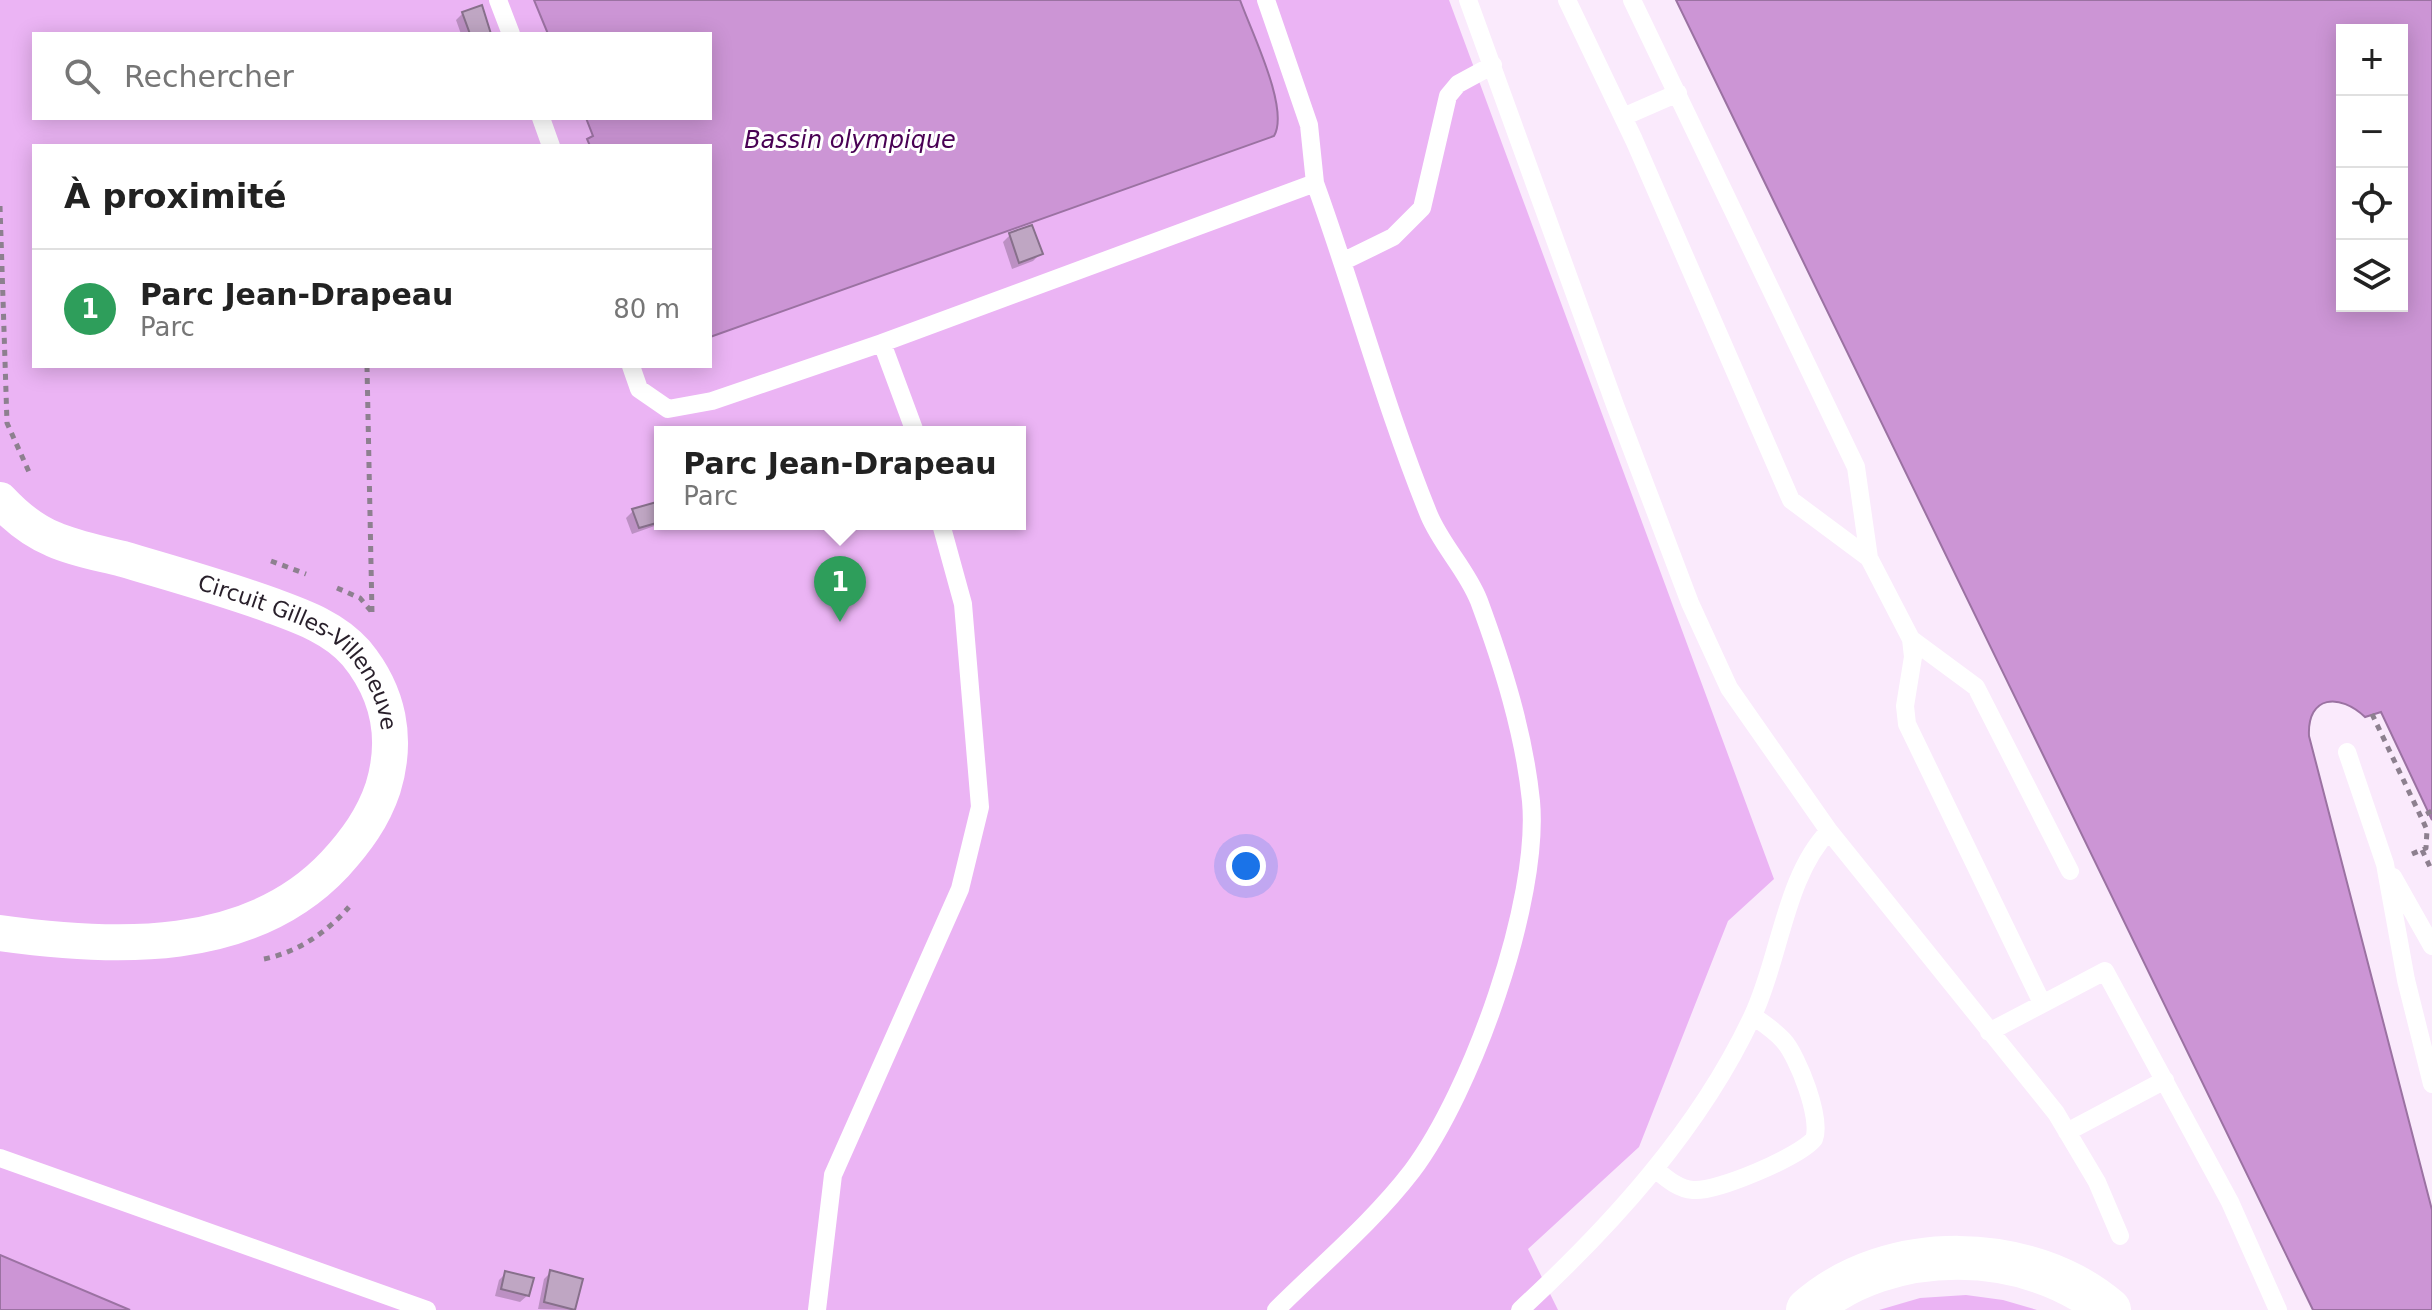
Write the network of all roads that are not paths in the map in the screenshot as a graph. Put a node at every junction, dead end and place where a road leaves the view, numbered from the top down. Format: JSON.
{"nodes":[{"id":1,"x":498,"y":0,"type":"edge"},
{"id":2,"x":1266,"y":0,"type":"edge"},
{"id":3,"x":1468,"y":0,"type":"edge"},
{"id":4,"x":1567,"y":0,"type":"edge"},
{"id":5,"x":1632,"y":0,"type":"edge"},
{"id":6,"x":510,"y":32,"type":"edge"},
{"id":7,"x":1493,"y":65,"type":"junction"},
{"id":8,"x":1678,"y":93,"type":"junction"},
{"id":9,"x":1623,"y":117,"type":"junction"},
{"id":10,"x":542,"y":120,"type":"edge"},
{"id":11,"x":550,"y":144,"type":"edge"},
{"id":12,"x":1315,"y":183,"type":"junction"},
{"id":13,"x":1344,"y":261,"type":"junction"},
{"id":14,"x":882,"y":343,"type":"junction"},
{"id":15,"x":632,"y":368,"type":"edge"},
{"id":16,"x":913,"y":426,"type":"edge"},
{"id":17,"x":0,"y":500,"type":"edge"},
{"id":18,"x":943,"y":530,"type":"edge"},
{"id":19,"x":1869,"y":558,"type":"junction"},
{"id":20,"x":1911,"y":639,"type":"junction"},
{"id":21,"x":2347,"y":752,"type":"dead end"},
{"id":22,"x":1829,"y":831,"type":"junction"},
{"id":23,"x":2385,"y":864,"type":"junction"},
{"id":24,"x":2070,"y":871,"type":"dead end"},
{"id":25,"x":0,"y":933,"type":"edge"},
{"id":26,"x":2432,"y":946,"type":"edge"},
{"id":27,"x":2042,"y":1003,"type":"junction"},
{"id":28,"x":1753,"y":1016,"type":"junction"},
{"id":29,"x":2425,"y":1025,"type":"edge"},
{"id":30,"x":1989,"y":1032,"type":"junction"},
{"id":31,"x":2165,"y":1080,"type":"junction"},
{"id":32,"x":2432,"y":1084,"type":"edge"},
{"id":33,"x":2067,"y":1132,"type":"junction"},
{"id":34,"x":0,"y":1158,"type":"edge"},
{"id":35,"x":1655,"y":1169,"type":"junction"},
{"id":36,"x":2120,"y":1236,"type":"dead end"},
{"id":37,"x":1532,"y":1306,"type":"edge"},
{"id":38,"x":427,"y":1310,"type":"edge"},
{"id":39,"x":817,"y":1310,"type":"edge"},
{"id":40,"x":1276,"y":1310,"type":"edge"},
{"id":41,"x":1808,"y":1310,"type":"edge"},
{"id":42,"x":2109,"y":1310,"type":"edge"},
{"id":43,"x":2278,"y":1310,"type":"edge"}],
"edges":[{"from":1,"to":6,"type":"lane"},
{"from":2,"to":12,"type":"lane"},
{"from":3,"to":7,"type":"lane"},
{"from":4,"to":9,"type":"lane"},
{"from":5,"to":8,"type":"lane"},
{"from":7,"to":13,"type":"lane"},
{"from":7,"to":22,"type":"lane"},
{"from":8,"to":9,"type":"lane"},
{"from":8,"to":19,"type":"lane"},
{"from":9,"to":19,"type":"lane"},
{"from":10,"to":11,"type":"lane"},
{"from":12,"to":13,"type":"lane"},
{"from":12,"to":14,"type":"lane"},
{"from":13,"to":40,"type":"lane"},
{"from":14,"to":15,"type":"lane"},
{"from":14,"to":16,"type":"lane"},
{"from":17,"to":25,"type":"street","name":"Circuit Gilles-Villeneuve"},
{"from":18,"to":39,"type":"lane"},
{"from":19,"to":20,"type":"lane"},
{"from":20,"to":24,"type":"lane"},
{"from":20,"to":27,"type":"lane"},
{"from":21,"to":23,"type":"lane"},
{"from":22,"to":28,"type":"lane"},
{"from":22,"to":30,"type":"lane"},
{"from":23,"to":26,"type":"lane"},
{"from":23,"to":29,"type":"lane"},
{"from":27,"to":30,"type":"lane"},
{"from":27,"to":31,"type":"lane"},
{"from":28,"to":35,"type":"lane"},
{"from":28,"to":35,"type":"lane"},
{"from":29,"to":32,"type":"lane"},
{"from":30,"to":33,"type":"lane"},
{"from":31,"to":33,"type":"lane"},
{"from":31,"to":43,"type":"lane"},
{"from":33,"to":36,"type":"lane"},
{"from":34,"to":38,"type":"lane"},
{"from":35,"to":37,"type":"lane"},
{"from":41,"to":42,"type":"main road"}]}
